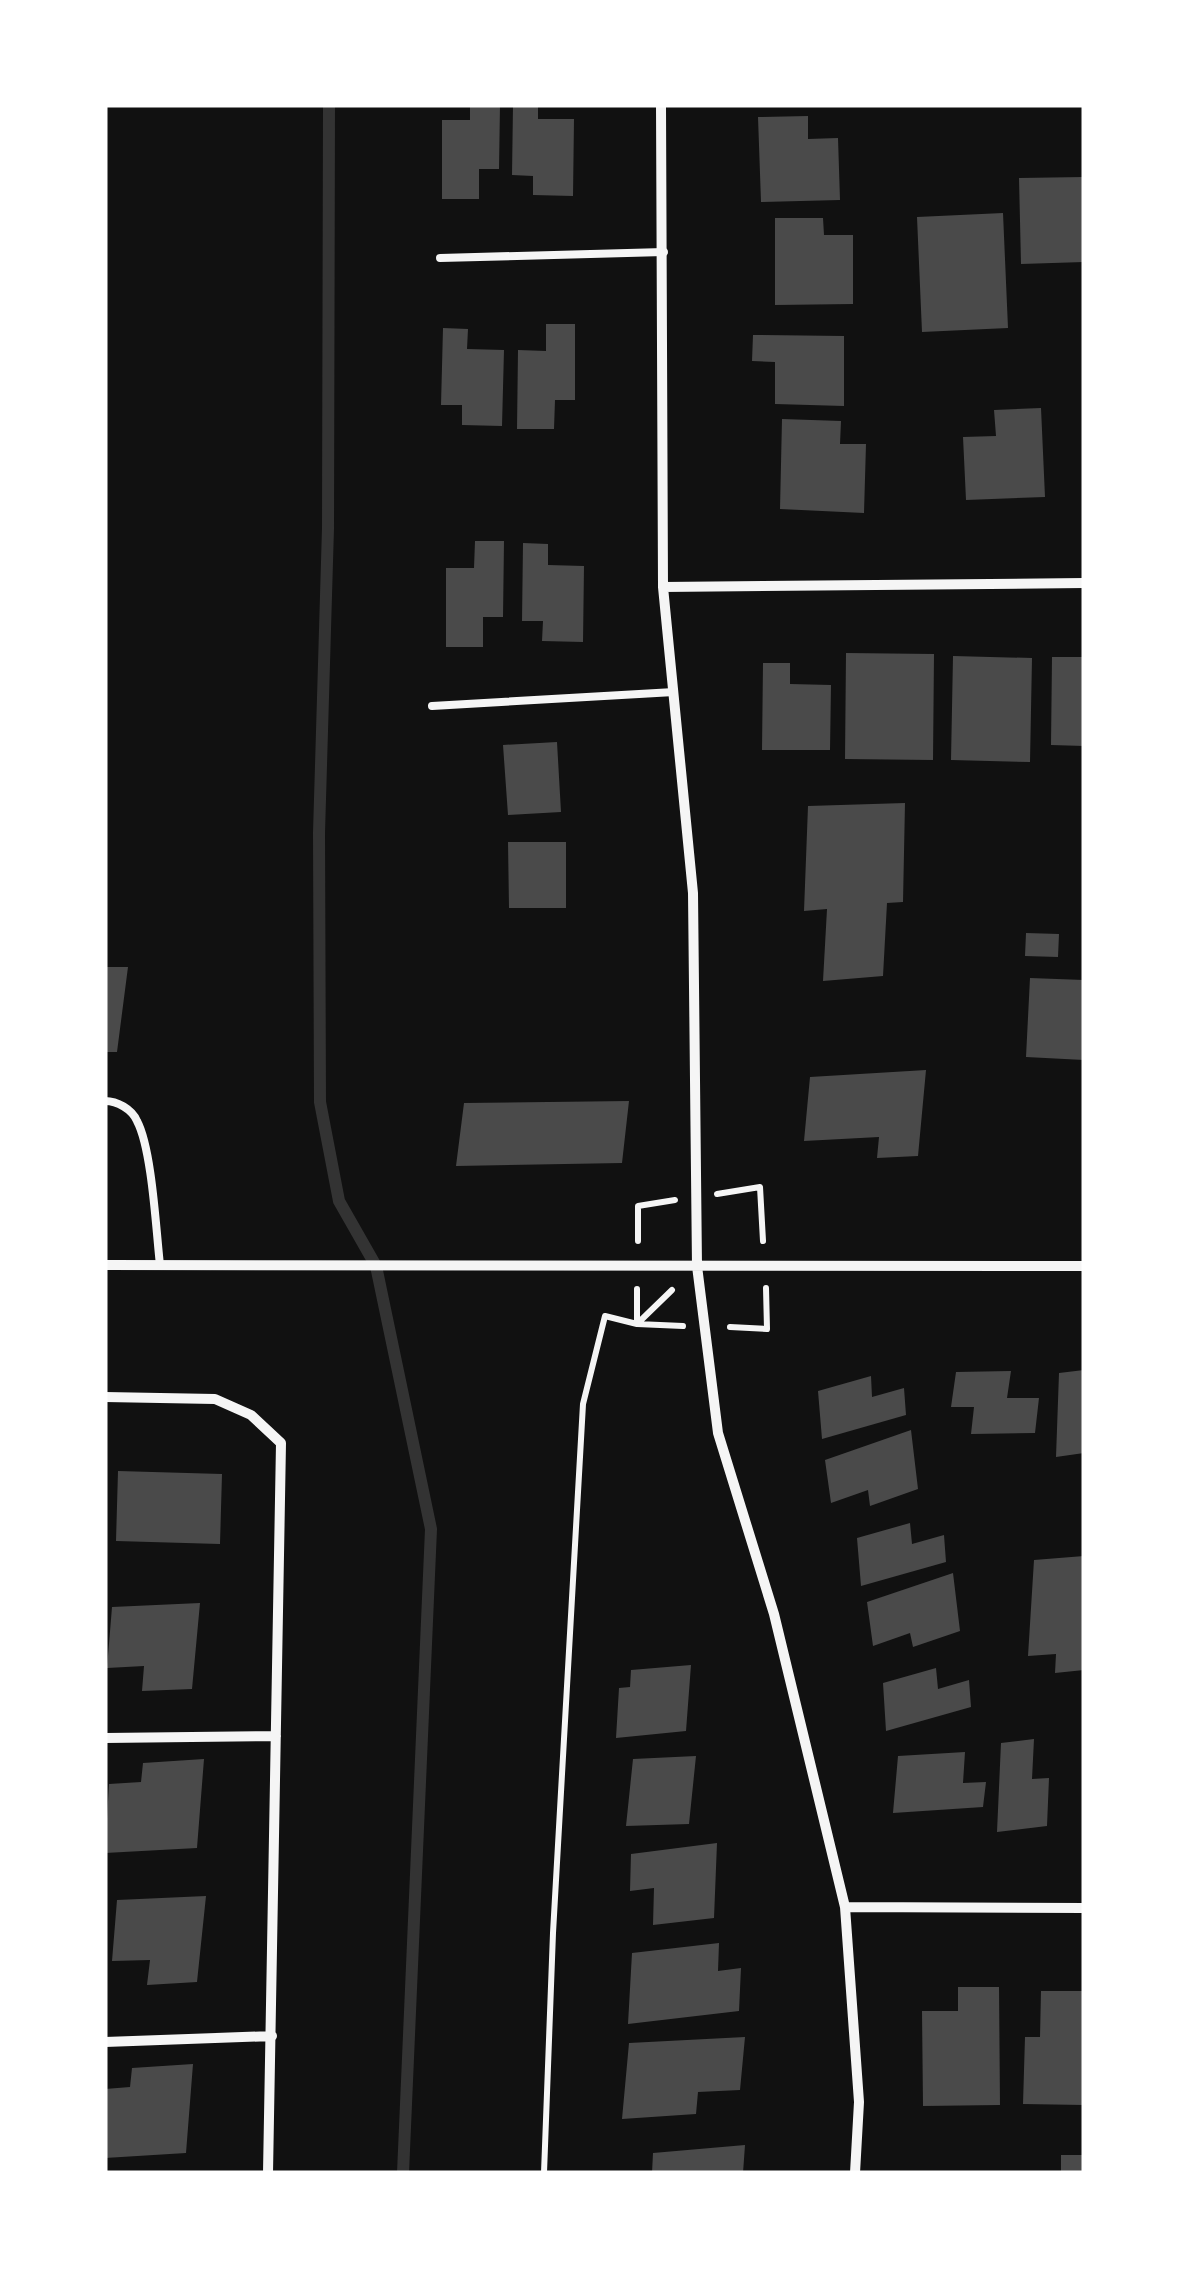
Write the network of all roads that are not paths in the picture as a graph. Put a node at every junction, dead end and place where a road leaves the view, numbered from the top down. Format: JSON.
{"nodes":[{"id":1,"x":661,"y":105,"type":"edge"},
{"id":2,"x":664,"y":252,"type":"junction"},
{"id":3,"x":440,"y":258,"type":"dead end"},
{"id":4,"x":1084,"y":584,"type":"edge"},
{"id":5,"x":664,"y":587,"type":"junction"},
{"id":6,"x":674,"y":692,"type":"junction"},
{"id":7,"x":432,"y":706,"type":"dead end"},
{"id":8,"x":105,"y":1100,"type":"edge"},
{"id":9,"x":105,"y":1264,"type":"edge"},
{"id":10,"x":160,"y":1265,"type":"junction"},
{"id":11,"x":697,"y":1266,"type":"junction"},
{"id":12,"x":1084,"y":1266,"type":"edge"},
{"id":13,"x":105,"y":1398,"type":"edge"},
{"id":14,"x":276,"y":1736,"type":"junction"},
{"id":15,"x":105,"y":1738,"type":"edge"},
{"id":16,"x":845,"y":1907,"type":"junction"},
{"id":17,"x":1084,"y":1908,"type":"edge"},
{"id":18,"x":272,"y":2036,"type":"junction"},
{"id":19,"x":105,"y":2042,"type":"edge"},
{"id":20,"x":268,"y":2173,"type":"edge"},
{"id":21,"x":856,"y":2173,"type":"edge"}],
"edges":[{"from":1,"to":2,"type":"street"},
{"from":2,"to":3,"type":"lane"},
{"from":2,"to":5,"type":"street"},
{"from":4,"to":5,"type":"street"},
{"from":5,"to":6,"type":"street"},
{"from":6,"to":7,"type":"lane"},
{"from":6,"to":11,"type":"street"},
{"from":8,"to":10,"type":"lane"},
{"from":9,"to":10,"type":"street"},
{"from":10,"to":11,"type":"street"},
{"from":11,"to":12,"type":"street"},
{"from":11,"to":16,"type":"street"},
{"from":13,"to":14,"type":"street"},
{"from":14,"to":15,"type":"street"},
{"from":14,"to":18,"type":"street"},
{"from":16,"to":17,"type":"street"},
{"from":16,"to":21,"type":"street"},
{"from":18,"to":19,"type":"street"},
{"from":18,"to":20,"type":"street"}]}
